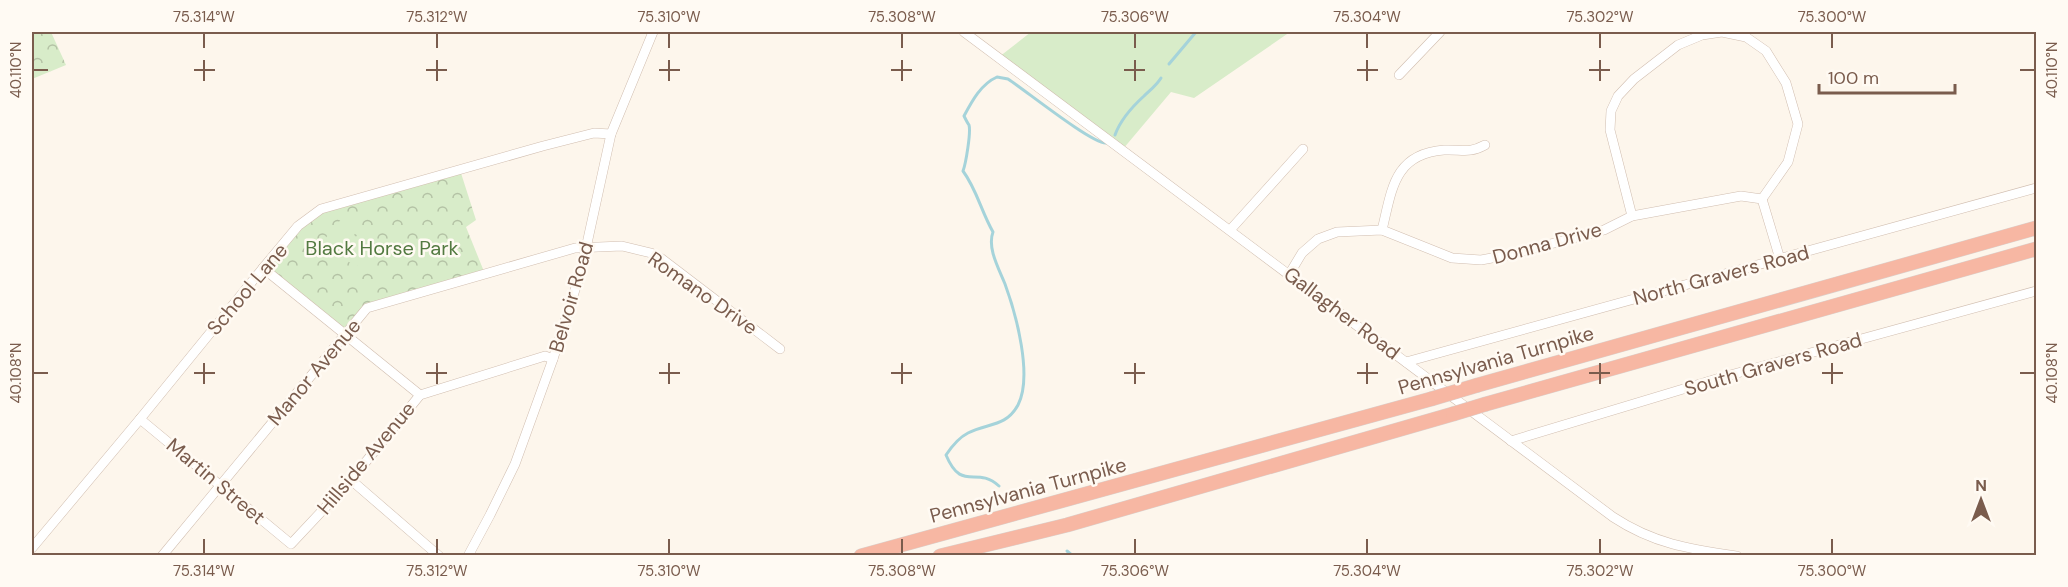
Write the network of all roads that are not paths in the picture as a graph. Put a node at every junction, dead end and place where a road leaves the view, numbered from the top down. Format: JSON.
{"nodes":[{"id":1,"x":652,"y":32,"type":"edge"},
{"id":2,"x":964,"y":32,"type":"edge"},
{"id":3,"x":1440,"y":32,"type":"edge"},
{"id":4,"x":1399,"y":75,"type":"dead end"},
{"id":5,"x":610,"y":134,"type":"junction"},
{"id":6,"x":1485,"y":145,"type":"dead end"},
{"id":7,"x":1303,"y":149,"type":"dead end"},
{"id":8,"x":2037,"y":188,"type":"edge"},
{"id":9,"x":1762,"y":199,"type":"junction"},
{"id":10,"x":1632,"y":216,"type":"junction"},
{"id":11,"x":2037,"y":228,"type":"edge"},
{"id":12,"x":1231,"y":229,"type":"junction"},
{"id":13,"x":1382,"y":230,"type":"junction"},
{"id":14,"x":587,"y":247,"type":"junction"},
{"id":15,"x":2037,"y":249,"type":"edge"},
{"id":16,"x":1780,"y":259,"type":"junction"},
{"id":17,"x":263,"y":268,"type":"junction"},
{"id":18,"x":1290,"y":273,"type":"junction"},
{"id":19,"x":2037,"y":291,"type":"edge"},
{"id":20,"x":345,"y":335,"type":"junction"},
{"id":21,"x":780,"y":349,"type":"dead end"},
{"id":22,"x":553,"y":359,"type":"junction"},
{"id":23,"x":1406,"y":362,"type":"junction"},
{"id":24,"x":420,"y":395,"type":"junction"},
{"id":25,"x":140,"y":419,"type":"junction"},
{"id":26,"x":1511,"y":441,"type":"junction"},
{"id":27,"x":351,"y":480,"type":"junction"},
{"id":28,"x":220,"y":485,"type":"junction"},
{"id":29,"x":291,"y":544,"type":"joint"},
{"id":30,"x":32,"y":548,"type":"edge"},
{"id":31,"x":162,"y":555,"type":"edge"},
{"id":32,"x":439,"y":555,"type":"edge"},
{"id":33,"x":468,"y":555,"type":"edge"},
{"id":34,"x":861,"y":555,"type":"edge"},
{"id":35,"x":940,"y":555,"type":"edge"},
{"id":36,"x":1737,"y":555,"type":"edge"}],
"edges":[{"from":1,"to":5,"type":"street","name":"Belvoir Road"},
{"from":2,"to":12,"type":"street","name":"Gallagher Road"},
{"from":3,"to":4,"type":"street"},
{"from":5,"to":14,"type":"street","name":"Belvoir Road"},
{"from":5,"to":17,"type":"street","name":"School Lane"},
{"from":6,"to":13,"type":"street"},
{"from":7,"to":12,"type":"street"},
{"from":8,"to":16,"type":"street","name":"North Gravers Road"},
{"from":9,"to":10,"type":"street","name":"Donna Drive"},
{"from":9,"to":10,"type":"street"},
{"from":9,"to":16,"type":"street"},
{"from":10,"to":13,"type":"street","name":"Donna Drive"},
{"from":11,"to":34,"type":"highway","name":"Pennsylvania Turnpike","bridge":true},
{"from":12,"to":18,"type":"street","name":"Gallagher Road"},
{"from":13,"to":18,"type":"street","name":"Donna Drive"},
{"from":14,"to":20,"type":"street","name":"Manor Avenue"},
{"from":14,"to":21,"type":"street","name":"Romano Drive"},
{"from":14,"to":22,"type":"street","name":"Belvoir Road"},
{"from":15,"to":35,"type":"highway","name":"Pennsylvania Turnpike","bridge":true},
{"from":16,"to":23,"type":"street","name":"North Gravers Road"},
{"from":17,"to":20,"type":"street"},
{"from":17,"to":25,"type":"street","name":"School Lane"},
{"from":18,"to":23,"type":"street","name":"Gallagher Road"},
{"from":19,"to":26,"type":"street","name":"South Gravers Road"},
{"from":20,"to":24,"type":"street"},
{"from":20,"to":28,"type":"street","name":"Manor Avenue"},
{"from":22,"to":24,"type":"street","name":"Hillside Avenue"},
{"from":22,"to":33,"type":"street","name":"Belvoir Road"},
{"from":23,"to":26,"type":"street","name":"Gallagher Road"},
{"from":24,"to":27,"type":"street","name":"Hillside Avenue"},
{"from":25,"to":28,"type":"street","name":"Martin Street"},
{"from":25,"to":30,"type":"street","name":"School Lane"},
{"from":26,"to":36,"type":"street","name":"Gallagher Road"},
{"from":27,"to":29,"type":"street","name":"Hillside Avenue"},
{"from":27,"to":32,"type":"street"},
{"from":28,"to":29,"type":"street","name":"Martin Street"},
{"from":28,"to":31,"type":"street","name":"Manor Avenue"}]}
